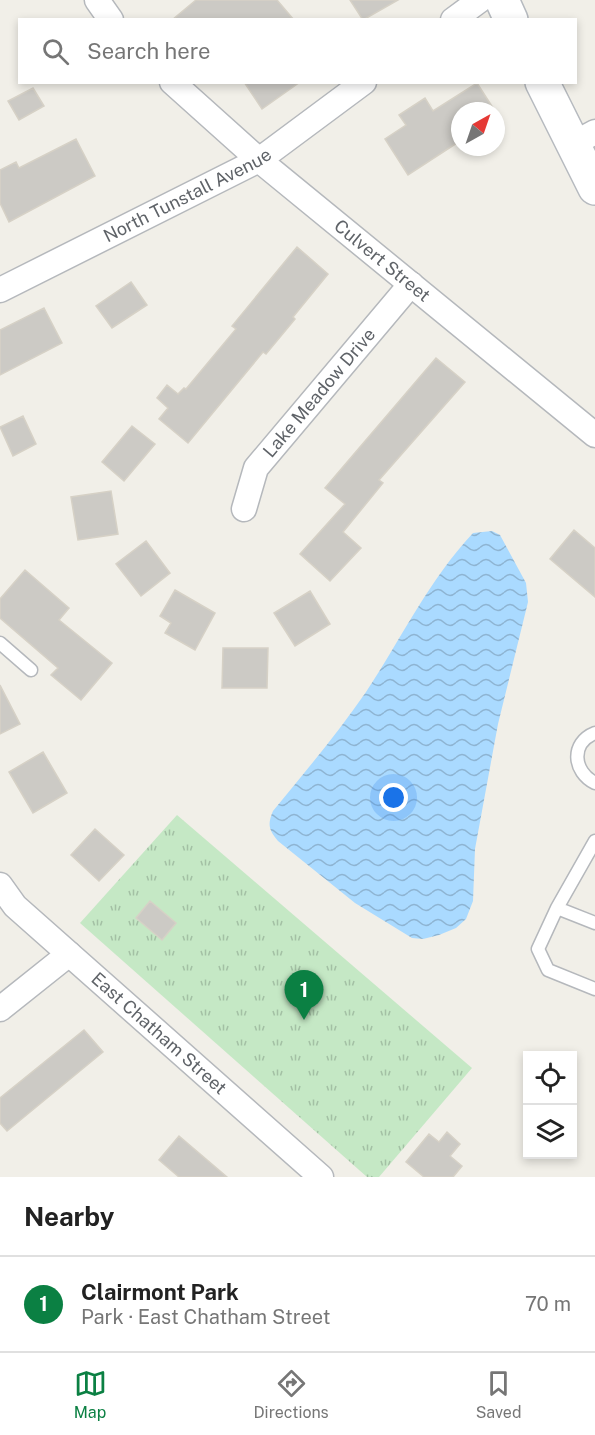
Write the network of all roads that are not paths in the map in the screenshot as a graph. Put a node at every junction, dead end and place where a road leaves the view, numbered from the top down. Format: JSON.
{"nodes":[{"id":1,"x":97,"y":0,"type":"edge"},
{"id":2,"x":480,"y":0,"type":"edge"},
{"id":3,"x":502,"y":0,"type":"edge"},
{"id":4,"x":110,"y":18,"type":"edge"},
{"id":5,"x":456,"y":18,"type":"edge"},
{"id":6,"x":510,"y":18,"type":"edge"},
{"id":7,"x":174,"y":84,"type":"edge"},
{"id":8,"x":361,"y":84,"type":"edge"},
{"id":9,"x":544,"y":84,"type":"edge"},
{"id":10,"x":584,"y":138,"type":"edge"},
{"id":11,"x":259,"y":160,"type":"junction"},
{"id":12,"x":595,"y":188,"type":"edge"},
{"id":13,"x":411,"y":284,"type":"junction"},
{"id":14,"x":0,"y":290,"type":"edge"},
{"id":15,"x":595,"y":435,"type":"edge"},
{"id":16,"x":244,"y":509,"type":"dead end"},
{"id":17,"x":0,"y":643,"type":"edge"},
{"id":18,"x":31,"y":670,"type":"dead end"},
{"id":19,"x":595,"y":733,"type":"edge"},
{"id":20,"x":595,"y":784,"type":"edge"},
{"id":21,"x":595,"y":841,"type":"edge"},
{"id":22,"x":0,"y":885,"type":"edge"},
{"id":23,"x":557,"y":908,"type":"junction"},
{"id":24,"x":595,"y":923,"type":"edge"},
{"id":25,"x":69,"y":954,"type":"junction"},
{"id":26,"x":595,"y":989,"type":"edge"},
{"id":27,"x":0,"y":1009,"type":"edge"},
{"id":28,"x":321,"y":1177,"type":"edge"}],
"edges":[{"from":1,"to":4,"type":"street"},
{"from":2,"to":5,"type":"street"},
{"from":3,"to":6,"type":"main road"},
{"from":7,"to":11,"type":"street","name":"Culvert Street"},
{"from":8,"to":11,"type":"street","name":"North Tunstall Avenue"},
{"from":9,"to":10,"type":"main road"},
{"from":10,"to":12,"type":"main road"},
{"from":11,"to":13,"type":"street","name":"Culvert Street"},
{"from":11,"to":14,"type":"street","name":"North Tunstall Avenue"},
{"from":13,"to":15,"type":"street","name":"Culvert Street"},
{"from":13,"to":16,"type":"street","name":"Lake Meadow Drive"},
{"from":17,"to":18,"type":"lane"},
{"from":19,"to":20,"type":"lane"},
{"from":21,"to":23,"type":"lane"},
{"from":22,"to":25,"type":"street","name":"East Chatham Street"},
{"from":23,"to":24,"type":"lane"},
{"from":23,"to":26,"type":"lane"},
{"from":25,"to":27,"type":"street"},
{"from":25,"to":28,"type":"street","name":"East Chatham Street"}]}
